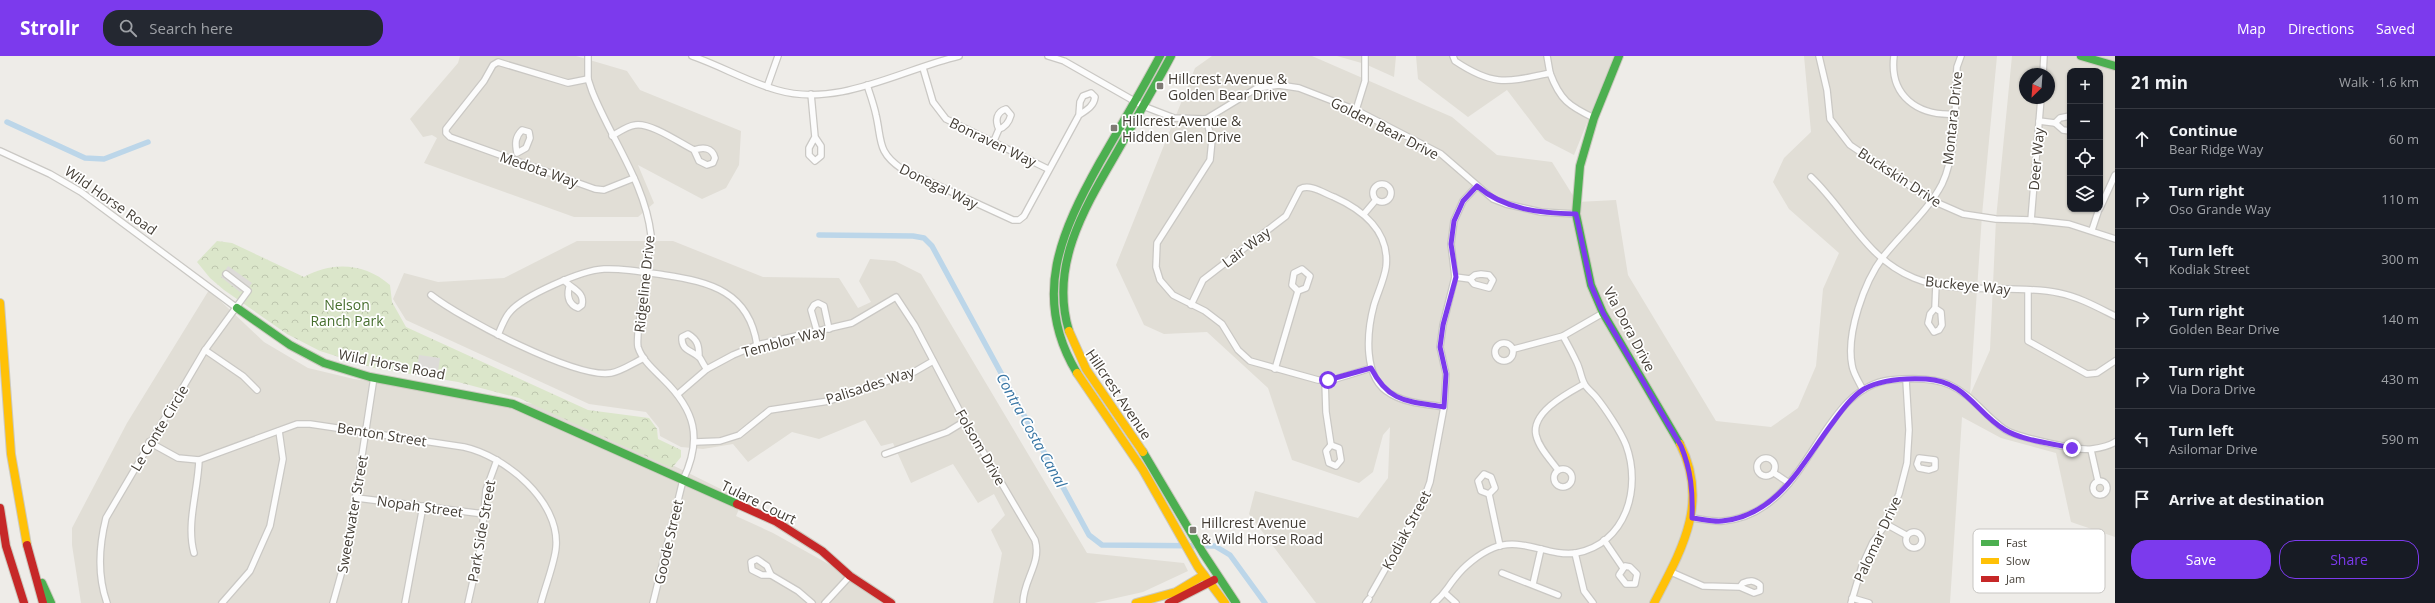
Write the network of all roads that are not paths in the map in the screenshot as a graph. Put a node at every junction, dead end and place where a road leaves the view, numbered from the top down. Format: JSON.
{"nodes":[{"id":1,"x":588,"y":56,"type":"edge"},
{"id":2,"x":692,"y":56,"type":"edge"},
{"id":3,"x":778,"y":56,"type":"edge"},
{"id":4,"x":959,"y":56,"type":"edge"},
{"id":5,"x":1048,"y":56,"type":"edge"},
{"id":6,"x":1160,"y":56,"type":"edge"},
{"id":7,"x":1171,"y":56,"type":"edge"},
{"id":8,"x":1365,"y":56,"type":"edge"},
{"id":9,"x":1453,"y":56,"type":"edge"},
{"id":10,"x":1547,"y":56,"type":"edge"},
{"id":11,"x":1619,"y":56,"type":"edge"},
{"id":12,"x":1820,"y":56,"type":"edge"},
{"id":13,"x":1894,"y":56,"type":"edge"},
{"id":14,"x":1961,"y":56,"type":"edge"},
{"id":15,"x":2044,"y":56,"type":"edge"},
{"id":16,"x":2081,"y":56,"type":"edge"},
{"id":17,"x":2099,"y":58,"type":"edge"},
{"id":18,"x":2115,"y":66,"type":"edge"},
{"id":19,"x":923,"y":68,"type":"junction"},
{"id":20,"x":2043,"y":68,"type":"edge"},
{"id":21,"x":1550,"y":73,"type":"junction"},
{"id":22,"x":588,"y":79,"type":"junction"},
{"id":23,"x":867,"y":84,"type":"junction"},
{"id":24,"x":767,"y":87,"type":"junction"},
{"id":25,"x":811,"y":94,"type":"junction"},
{"id":26,"x":1134,"y":101,"type":"junction"},
{"id":27,"x":2040,"y":104,"type":"edge"},
{"id":28,"x":1143,"y":106,"type":"junction"},
{"id":29,"x":1356,"y":110,"type":"junction"},
{"id":30,"x":1954,"y":114,"type":"junction"},
{"id":31,"x":1079,"y":115,"type":"dead end"},
{"id":32,"x":2067,"y":117,"type":"edge"},
{"id":33,"x":1594,"y":118,"type":"junction"},
{"id":34,"x":1206,"y":119,"type":"junction"},
{"id":35,"x":2039,"y":121,"type":"junction"},
{"id":36,"x":2055,"y":123,"type":"junction"},
{"id":37,"x":998,"y":129,"type":"dead end"},
{"id":38,"x":2067,"y":131,"type":"edge"},
{"id":39,"x":612,"y":136,"type":"junction"},
{"id":40,"x":815,"y":137,"type":"dead end"},
{"id":41,"x":993,"y":143,"type":"junction"},
{"id":42,"x":0,"y":150,"type":"edge"},
{"id":43,"x":694,"y":150,"type":"dead end"},
{"id":44,"x":517,"y":153,"type":"dead end"},
{"id":45,"x":514,"y":161,"type":"junction"},
{"id":46,"x":1048,"y":170,"type":"junction"},
{"id":47,"x":2115,"y":175,"type":"edge"},
{"id":48,"x":1811,"y":177,"type":"dead end"},
{"id":49,"x":634,"y":178,"type":"junction"},
{"id":50,"x":1477,"y":186,"type":"junction"},
{"id":51,"x":1932,"y":200,"type":"junction"},
{"id":52,"x":1375,"y":201,"type":"dead end"},
{"id":53,"x":2103,"y":201,"type":"edge"},
{"id":54,"x":2099,"y":212,"type":"edge"},
{"id":55,"x":1364,"y":214,"type":"junction"},
{"id":56,"x":1576,"y":214,"type":"junction"},
{"id":57,"x":2031,"y":220,"type":"junction"},
{"id":58,"x":2092,"y":230,"type":"junction"},
{"id":59,"x":2115,"y":239,"type":"edge"},
{"id":60,"x":1882,"y":258,"type":"junction"},
{"id":61,"x":647,"y":273,"type":"junction"},
{"id":62,"x":226,"y":274,"type":"dead end"},
{"id":63,"x":1456,"y":277,"type":"junction"},
{"id":64,"x":1470,"y":279,"type":"dead end"},
{"id":65,"x":564,"y":280,"type":"junction"},
{"id":66,"x":1936,"y":284,"type":"junction"},
{"id":67,"x":569,"y":287,"type":"dead end"},
{"id":68,"x":1298,"y":291,"type":"dead end"},
{"id":69,"x":2028,"y":291,"type":"junction"},
{"id":70,"x":431,"y":295,"type":"dead end"},
{"id":71,"x":896,"y":297,"type":"joint"},
{"id":72,"x":0,"y":302,"type":"edge"},
{"id":73,"x":1191,"y":305,"type":"junction"},
{"id":74,"x":237,"y":308,"type":"junction"},
{"id":75,"x":1935,"y":308,"type":"dead end"},
{"id":76,"x":1603,"y":313,"type":"junction"},
{"id":77,"x":2115,"y":316,"type":"edge"},
{"id":78,"x":829,"y":329,"type":"junction"},
{"id":79,"x":817,"y":332,"type":"junction"},
{"id":80,"x":498,"y":335,"type":"junction"},
{"id":81,"x":1563,"y":336,"type":"junction"},
{"id":82,"x":757,"y":345,"type":"junction"},
{"id":83,"x":1514,"y":349,"type":"dead end"},
{"id":84,"x":205,"y":350,"type":"junction"},
{"id":85,"x":699,"y":357,"type":"dead end"},
{"id":86,"x":644,"y":358,"type":"junction"},
{"id":87,"x":2115,"y":360,"type":"edge"},
{"id":88,"x":933,"y":361,"type":"junction"},
{"id":89,"x":1371,"y":368,"type":"junction"},
{"id":90,"x":707,"y":369,"type":"junction"},
{"id":91,"x":1275,"y":369,"type":"junction"},
{"id":92,"x":374,"y":377,"type":"junction"},
{"id":93,"x":1325,"y":380,"type":"junction"},
{"id":94,"x":1906,"y":380,"type":"junction"},
{"id":95,"x":1584,"y":384,"type":"junction"},
{"id":96,"x":256,"y":390,"type":"dead end"},
{"id":97,"x":1863,"y":390,"type":"junction"},
{"id":98,"x":678,"y":394,"type":"junction"},
{"id":99,"x":1444,"y":407,"type":"junction"},
{"id":100,"x":965,"y":421,"type":"junction"},
{"id":101,"x":279,"y":431,"type":"junction"},
{"id":102,"x":366,"y":431,"type":"junction"},
{"id":103,"x":149,"y":442,"type":"junction"},
{"id":104,"x":695,"y":442,"type":"junction"},
{"id":105,"x":2115,"y":442,"type":"edge"},
{"id":106,"x":1332,"y":444,"type":"dead end"},
{"id":107,"x":2091,"y":450,"type":"junction"},
{"id":108,"x":885,"y":454,"type":"dead end"},
{"id":109,"x":199,"y":460,"type":"junction"},
{"id":110,"x":497,"y":460,"type":"junction"},
{"id":111,"x":1907,"y":463,"type":"junction"},
{"id":112,"x":1917,"y":464,"type":"dead end"},
{"id":113,"x":1558,"y":470,"type":"dead end"},
{"id":114,"x":1774,"y":473,"type":"dead end"},
{"id":115,"x":683,"y":480,"type":"junction"},
{"id":116,"x":2098,"y":481,"type":"dead end"},
{"id":117,"x":1789,"y":483,"type":"junction"},
{"id":118,"x":1489,"y":494,"type":"dead end"},
{"id":119,"x":357,"y":498,"type":"junction"},
{"id":120,"x":423,"y":506,"type":"junction"},
{"id":121,"x":0,"y":508,"type":"edge"},
{"id":122,"x":484,"y":514,"type":"junction"},
{"id":123,"x":1692,"y":518,"type":"junction"},
{"id":124,"x":1886,"y":524,"type":"junction"},
{"id":125,"x":1906,"y":535,"type":"dead end"},
{"id":126,"x":1604,"y":540,"type":"junction"},
{"id":127,"x":1500,"y":546,"type":"junction"},
{"id":128,"x":1541,"y":549,"type":"junction"},
{"id":129,"x":194,"y":553,"type":"dead end"},
{"id":130,"x":1576,"y":553,"type":"junction"},
{"id":131,"x":29,"y":555,"type":"junction"},
{"id":132,"x":1623,"y":568,"type":"dead end"},
{"id":133,"x":1212,"y":570,"type":"junction"},
{"id":134,"x":1671,"y":572,"type":"junction"},
{"id":135,"x":1502,"y":573,"type":"dead end"},
{"id":136,"x":771,"y":575,"type":"dead end"},
{"id":137,"x":1204,"y":575,"type":"junction"},
{"id":138,"x":850,"y":576,"type":"junction"},
{"id":139,"x":1218,"y":578,"type":"junction"},
{"id":140,"x":1210,"y":583,"type":"junction"},
{"id":141,"x":1533,"y":584,"type":"junction"},
{"id":142,"x":1740,"y":587,"type":"dead end"},
{"id":143,"x":1446,"y":594,"type":"junction"},
{"id":144,"x":1558,"y":596,"type":"dead end"},
{"id":145,"x":1369,"y":599,"type":"edge"},
{"id":146,"x":1851,"y":601,"type":"edge"},
{"id":147,"x":24,"y":603,"type":"edge"},
{"id":148,"x":42,"y":603,"type":"edge"},
{"id":149,"x":51,"y":603,"type":"edge"},
{"id":150,"x":107,"y":603,"type":"edge"},
{"id":151,"x":222,"y":603,"type":"edge"},
{"id":152,"x":333,"y":603,"type":"edge"},
{"id":153,"x":405,"y":603,"type":"edge"},
{"id":154,"x":468,"y":603,"type":"edge"},
{"id":155,"x":541,"y":603,"type":"edge"},
{"id":156,"x":654,"y":603,"type":"edge"},
{"id":157,"x":812,"y":603,"type":"edge"},
{"id":158,"x":825,"y":603,"type":"edge"},
{"id":159,"x":891,"y":603,"type":"edge"},
{"id":160,"x":1023,"y":603,"type":"edge"},
{"id":161,"x":1136,"y":603,"type":"edge"},
{"id":162,"x":1169,"y":603,"type":"edge"},
{"id":163,"x":1225,"y":603,"type":"edge"},
{"id":164,"x":1236,"y":603,"type":"edge"},
{"id":165,"x":1434,"y":603,"type":"edge"},
{"id":166,"x":1456,"y":603,"type":"edge"},
{"id":167,"x":1593,"y":603,"type":"edge"},
{"id":168,"x":1654,"y":603,"type":"edge"},
{"id":169,"x":1869,"y":603,"type":"edge"}],
"edges":[{"from":1,"to":22,"type":"street","name":"Ridgeline Drive"},
{"from":2,"to":24,"type":"street"},
{"from":3,"to":24,"type":"street"},
{"from":4,"to":19,"type":"street"},
{"from":5,"to":26,"type":"street"},
{"from":6,"to":26,"type":"main road","name":"Hillcrest Avenue"},
{"from":7,"to":28,"type":"main road","name":"Hillcrest Avenue"},
{"from":8,"to":29,"type":"street"},
{"from":9,"to":21,"type":"street"},
{"from":10,"to":21,"type":"street"},
{"from":11,"to":33,"type":"main road","name":"Via Dora Drive"},
{"from":12,"to":51,"type":"street","name":"Buckskin Drive"},
{"from":13,"to":30,"type":"street"},
{"from":14,"to":30,"type":"street","name":"Montara Drive"},
{"from":15,"to":20,"type":"street"},
{"from":16,"to":17,"type":"main road"},
{"from":17,"to":18,"type":"main road"},
{"from":19,"to":23,"type":"street"},
{"from":19,"to":41,"type":"street","name":"Bonraven Way"},
{"from":21,"to":33,"type":"street"},
{"from":22,"to":39,"type":"street","name":"Ridgeline Drive"},
{"from":22,"to":45,"type":"street","name":"Medota Way"},
{"from":23,"to":25,"type":"street"},
{"from":23,"to":46,"type":"street","name":"Donegal Way"},
{"from":24,"to":25,"type":"street"},
{"from":25,"to":40,"type":"street"},
{"from":26,"to":28,"type":"street"},
{"from":26,"to":137,"type":"main road","name":"Hillcrest Avenue"},
{"from":27,"to":35,"type":"street","name":"Deer Way"},
{"from":28,"to":34,"type":"street"},
{"from":28,"to":133,"type":"main road","name":"Hillcrest Avenue"},
{"from":29,"to":34,"type":"street","name":"Golden Bear Drive"},
{"from":29,"to":50,"type":"street","name":"Golden Bear Drive"},
{"from":30,"to":51,"type":"street","name":"Montara Drive"},
{"from":31,"to":46,"type":"street"},
{"from":32,"to":36,"type":"street"},
{"from":33,"to":56,"type":"main road","name":"Via Dora Drive"},
{"from":34,"to":73,"type":"street"},
{"from":35,"to":36,"type":"street"},
{"from":35,"to":57,"type":"street","name":"Deer Way"},
{"from":36,"to":38,"type":"street"},
{"from":37,"to":41,"type":"street"},
{"from":39,"to":43,"type":"street"},
{"from":39,"to":49,"type":"street","name":"Ridgeline Drive"},
{"from":41,"to":46,"type":"street","name":"Bonraven Way"},
{"from":42,"to":74,"type":"street","name":"Wild Horse Road"},
{"from":44,"to":45,"type":"street"},
{"from":45,"to":49,"type":"street","name":"Medota Way"},
{"from":47,"to":53,"type":"street"},
{"from":48,"to":60,"type":"street","name":"Buckeye Way"},
{"from":49,"to":61,"type":"street","name":"Ridgeline Drive"},
{"from":50,"to":56,"type":"street","name":"Golden Bear Drive"},
{"from":50,"to":63,"type":"street","name":"Kodiak Street"},
{"from":51,"to":57,"type":"street","name":"Buckskin Drive"},
{"from":51,"to":60,"type":"street","name":"Montara Drive"},
{"from":52,"to":55,"type":"street"},
{"from":54,"to":58,"type":"street"},
{"from":55,"to":73,"type":"street","name":"Lair Way"},
{"from":55,"to":89,"type":"street"},
{"from":56,"to":76,"type":"main road","name":"Via Dora Drive"},
{"from":57,"to":58,"type":"street","name":"Buckskin Drive"},
{"from":58,"to":59,"type":"street","name":"Buckskin Drive"},
{"from":60,"to":66,"type":"street","name":"Buckeye Way"},
{"from":60,"to":97,"type":"street","name":"Montara Drive"},
{"from":61,"to":65,"type":"street"},
{"from":61,"to":82,"type":"street"},
{"from":61,"to":86,"type":"street","name":"Ridgeline Drive"},
{"from":62,"to":74,"type":"street","name":"Le Conte Circle"},
{"from":63,"to":64,"type":"street"},
{"from":63,"to":99,"type":"street","name":"Kodiak Street"},
{"from":65,"to":67,"type":"street"},
{"from":65,"to":80,"type":"street"},
{"from":66,"to":69,"type":"street","name":"Buckeye Way"},
{"from":66,"to":75,"type":"street"},
{"from":68,"to":91,"type":"street"},
{"from":69,"to":77,"type":"street","name":"Buckeye Way"},
{"from":69,"to":87,"type":"street"},
{"from":70,"to":80,"type":"street"},
{"from":71,"to":78,"type":"street","name":"Temblor Way"},
{"from":71,"to":88,"type":"street","name":"Folsom Drive"},
{"from":72,"to":131,"type":"main road"},
{"from":73,"to":91,"type":"street"},
{"from":74,"to":84,"type":"street","name":"Le Conte Circle"},
{"from":74,"to":92,"type":"main road","name":"Wild Horse Road"},
{"from":76,"to":81,"type":"street"},
{"from":76,"to":123,"type":"main road","name":"Via Dora Drive"},
{"from":78,"to":79,"type":"street","name":"Temblor Way"},
{"from":78,"to":79,"type":"street"},
{"from":79,"to":82,"type":"street","name":"Temblor Way"},
{"from":80,"to":86,"type":"street"},
{"from":81,"to":83,"type":"street"},
{"from":81,"to":95,"type":"street"},
{"from":82,"to":90,"type":"street","name":"Temblor Way"},
{"from":84,"to":96,"type":"street"},
{"from":84,"to":103,"type":"street","name":"Le Conte Circle"},
{"from":85,"to":90,"type":"street"},
{"from":86,"to":98,"type":"street","name":"Ridgeline Drive"},
{"from":88,"to":100,"type":"street","name":"Folsom Drive"},
{"from":88,"to":104,"type":"street","name":"Palisades Way"},
{"from":89,"to":93,"type":"street"},
{"from":89,"to":99,"type":"street"},
{"from":90,"to":98,"type":"street","name":"Temblor Way"},
{"from":91,"to":93,"type":"street"},
{"from":92,"to":102,"type":"street","name":"Sweetwater Street"},
{"from":92,"to":115,"type":"main road","name":"Wild Horse Road"},
{"from":93,"to":106,"type":"street"},
{"from":94,"to":97,"type":"street"},
{"from":94,"to":107,"type":"street"},
{"from":94,"to":111,"type":"street","name":"Palomar Drive"},
{"from":95,"to":113,"type":"street"},
{"from":95,"to":126,"type":"street"},
{"from":97,"to":117,"type":"street"},
{"from":98,"to":104,"type":"street","name":"Ridgeline Drive"},
{"from":99,"to":145,"type":"street","name":"Kodiak Street"},
{"from":100,"to":108,"type":"street"},
{"from":100,"to":160,"type":"street","name":"Folsom Drive"},
{"from":101,"to":102,"type":"street","name":"Benton Street"},
{"from":101,"to":109,"type":"street","name":"Benton Street"},
{"from":101,"to":151,"type":"street"},
{"from":102,"to":110,"type":"street","name":"Benton Street"},
{"from":102,"to":119,"type":"street","name":"Sweetwater Street"},
{"from":103,"to":109,"type":"street","name":"Benton Street"},
{"from":103,"to":150,"type":"street","name":"Le Conte Circle"},
{"from":104,"to":115,"type":"street","name":"Ridgeline Drive"},
{"from":105,"to":107,"type":"street"},
{"from":107,"to":116,"type":"street"},
{"from":109,"to":129,"type":"street"},
{"from":110,"to":122,"type":"street","name":"Park Side Street"},
{"from":110,"to":155,"type":"street","name":"Benton Street"},
{"from":111,"to":112,"type":"street"},
{"from":111,"to":124,"type":"street","name":"Palomar Drive"},
{"from":114,"to":117,"type":"street"},
{"from":115,"to":138,"type":"main road","name":"Tulare Court"},
{"from":115,"to":156,"type":"street","name":"Goode Street"},
{"from":117,"to":123,"type":"street"},
{"from":118,"to":127,"type":"street"},
{"from":119,"to":120,"type":"street","name":"Nopah Street"},
{"from":119,"to":152,"type":"street","name":"Sweetwater Street"},
{"from":120,"to":122,"type":"street","name":"Nopah Street"},
{"from":120,"to":153,"type":"street"},
{"from":121,"to":147,"type":"main road"},
{"from":122,"to":154,"type":"street","name":"Park Side Street"},
{"from":123,"to":134,"type":"main road","name":"Via Dora Drive"},
{"from":124,"to":125,"type":"street"},
{"from":124,"to":146,"type":"street","name":"Palomar Drive"},
{"from":126,"to":130,"type":"street"},
{"from":126,"to":132,"type":"street"},
{"from":127,"to":128,"type":"street"},
{"from":127,"to":143,"type":"street"},
{"from":128,"to":130,"type":"street"},
{"from":128,"to":141,"type":"street"},
{"from":130,"to":167,"type":"street"},
{"from":131,"to":148,"type":"main road"},
{"from":131,"to":149,"type":"main road"},
{"from":133,"to":137,"type":"street"},
{"from":133,"to":139,"type":"main road","name":"Hillcrest Avenue"},
{"from":134,"to":142,"type":"street"},
{"from":134,"to":168,"type":"main road","name":"Via Dora Drive"},
{"from":135,"to":141,"type":"street"},
{"from":136,"to":157,"type":"street"},
{"from":137,"to":140,"type":"main road","name":"Hillcrest Avenue"},
{"from":137,"to":161,"type":"main road"},
{"from":138,"to":158,"type":"street"},
{"from":138,"to":159,"type":"main road"},
{"from":139,"to":140,"type":"main road"},
{"from":139,"to":164,"type":"main road","name":"Hillcrest Avenue"},
{"from":140,"to":162,"type":"main road"},
{"from":140,"to":163,"type":"main road","name":"Hillcrest Avenue"},
{"from":141,"to":144,"type":"street"},
{"from":143,"to":165,"type":"street"},
{"from":143,"to":166,"type":"street"},
{"from":146,"to":169,"type":"street"}]}
